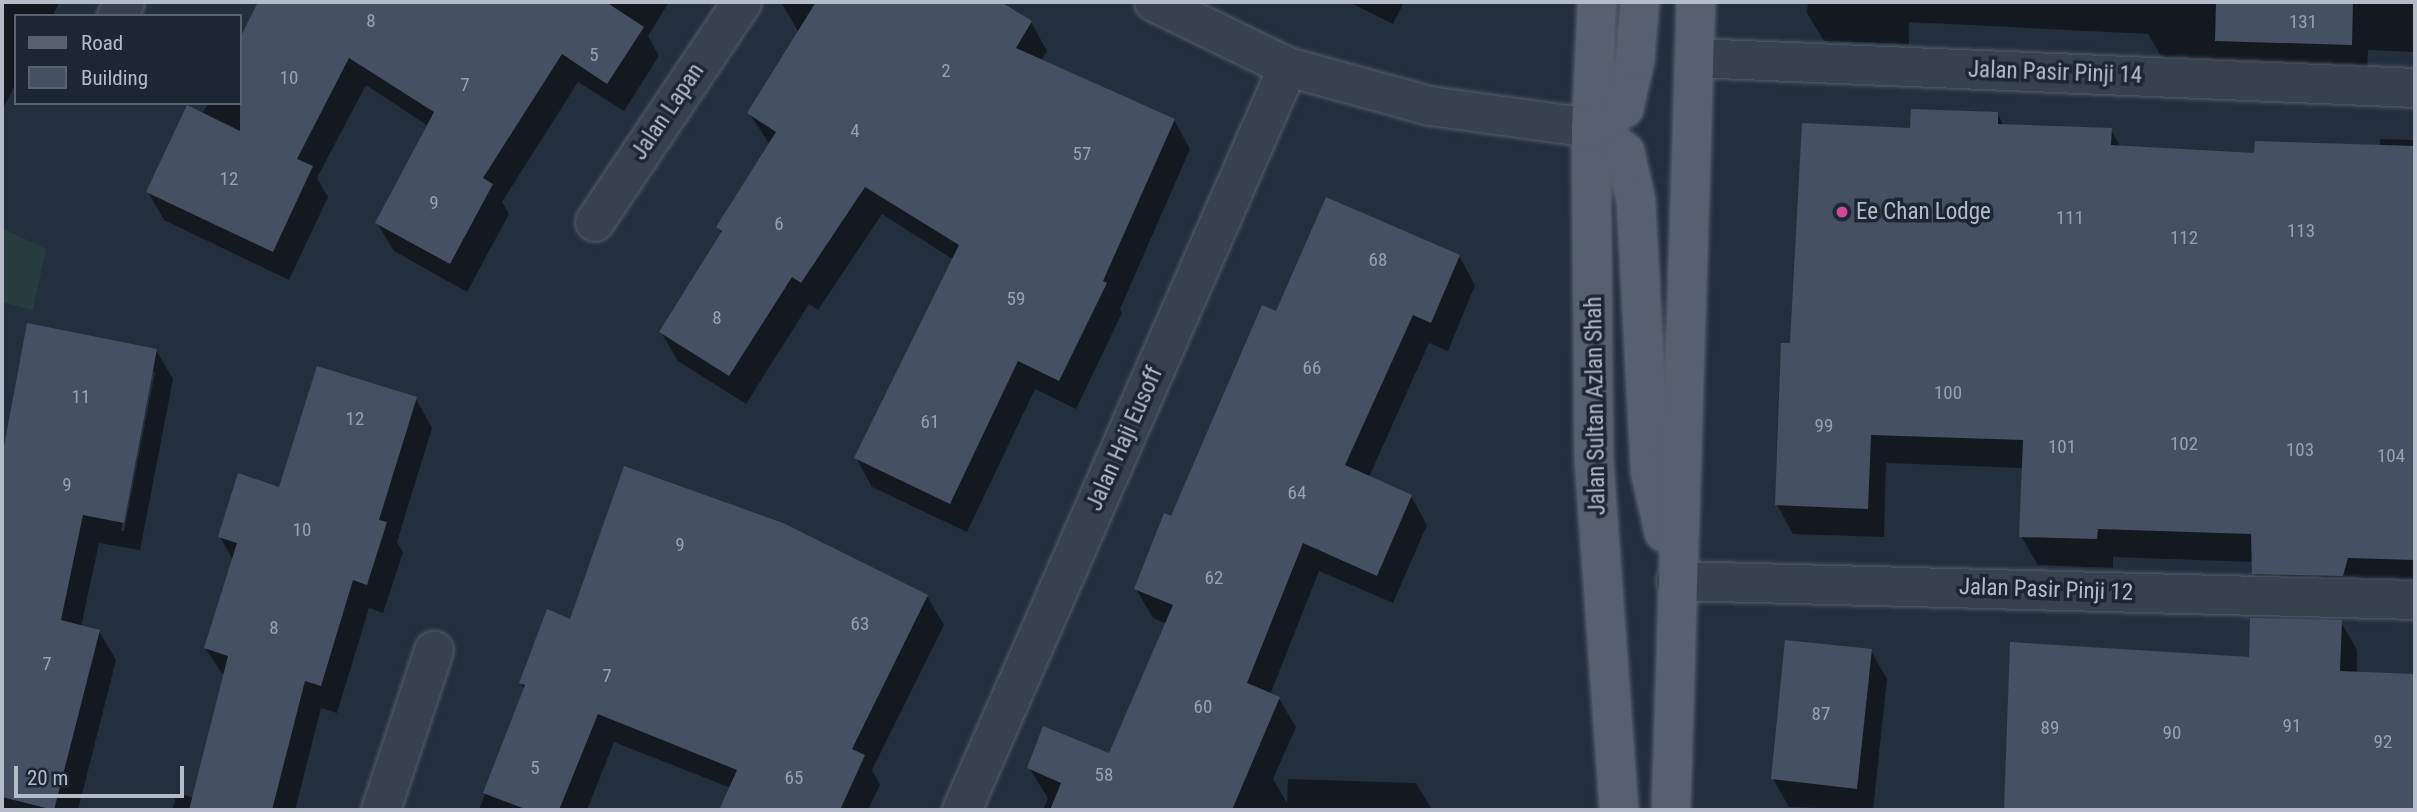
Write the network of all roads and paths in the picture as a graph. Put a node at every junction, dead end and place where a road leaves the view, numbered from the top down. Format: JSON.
{"nodes":[{"id":1,"x":742,"y":2,"type":"edge"},
{"id":2,"x":1154,"y":2,"type":"edge"},
{"id":3,"x":1597,"y":2,"type":"edge"},
{"id":4,"x":1640,"y":2,"type":"edge"},
{"id":5,"x":1696,"y":2,"type":"edge"},
{"id":6,"x":1694,"y":58,"type":"junction"},
{"id":7,"x":1288,"y":67,"type":"junction"},
{"id":8,"x":2415,"y":88,"type":"edge"},
{"id":9,"x":1591,"y":128,"type":"junction"},
{"id":10,"x":595,"y":222,"type":"dead end"},
{"id":11,"x":1676,"y":580,"type":"junction"},
{"id":12,"x":2415,"y":600,"type":"edge"},
{"id":13,"x":434,"y":651,"type":"dead end"},
{"id":14,"x":1617,"y":805,"type":"edge"},
{"id":15,"x":381,"y":810,"type":"edge"},
{"id":16,"x":962,"y":810,"type":"edge"},
{"id":17,"x":1671,"y":810,"type":"edge"}],
"edges":[{"from":1,"to":10,"type":"street","name":"Jalan Lapan"},
{"from":2,"to":7,"type":"street"},
{"from":3,"to":9,"type":"main road","name":"Jalan Sultan Azlan Shah"},
{"from":4,"to":9,"type":"main road"},
{"from":5,"to":6,"type":"main road"},
{"from":6,"to":8,"type":"street","name":"Jalan Pasir Pinji 14"},
{"from":6,"to":11,"type":"main road"},
{"from":7,"to":9,"type":"street"},
{"from":7,"to":16,"type":"street","name":"Jalan Haji Eusoff"},
{"from":9,"to":11,"type":"main road"},
{"from":9,"to":14,"type":"main road","name":"Jalan Sultan Azlan Shah"},
{"from":11,"to":12,"type":"street","name":"Jalan Pasir Pinji 12"},
{"from":11,"to":17,"type":"main road"},
{"from":13,"to":15,"type":"street"}]}
